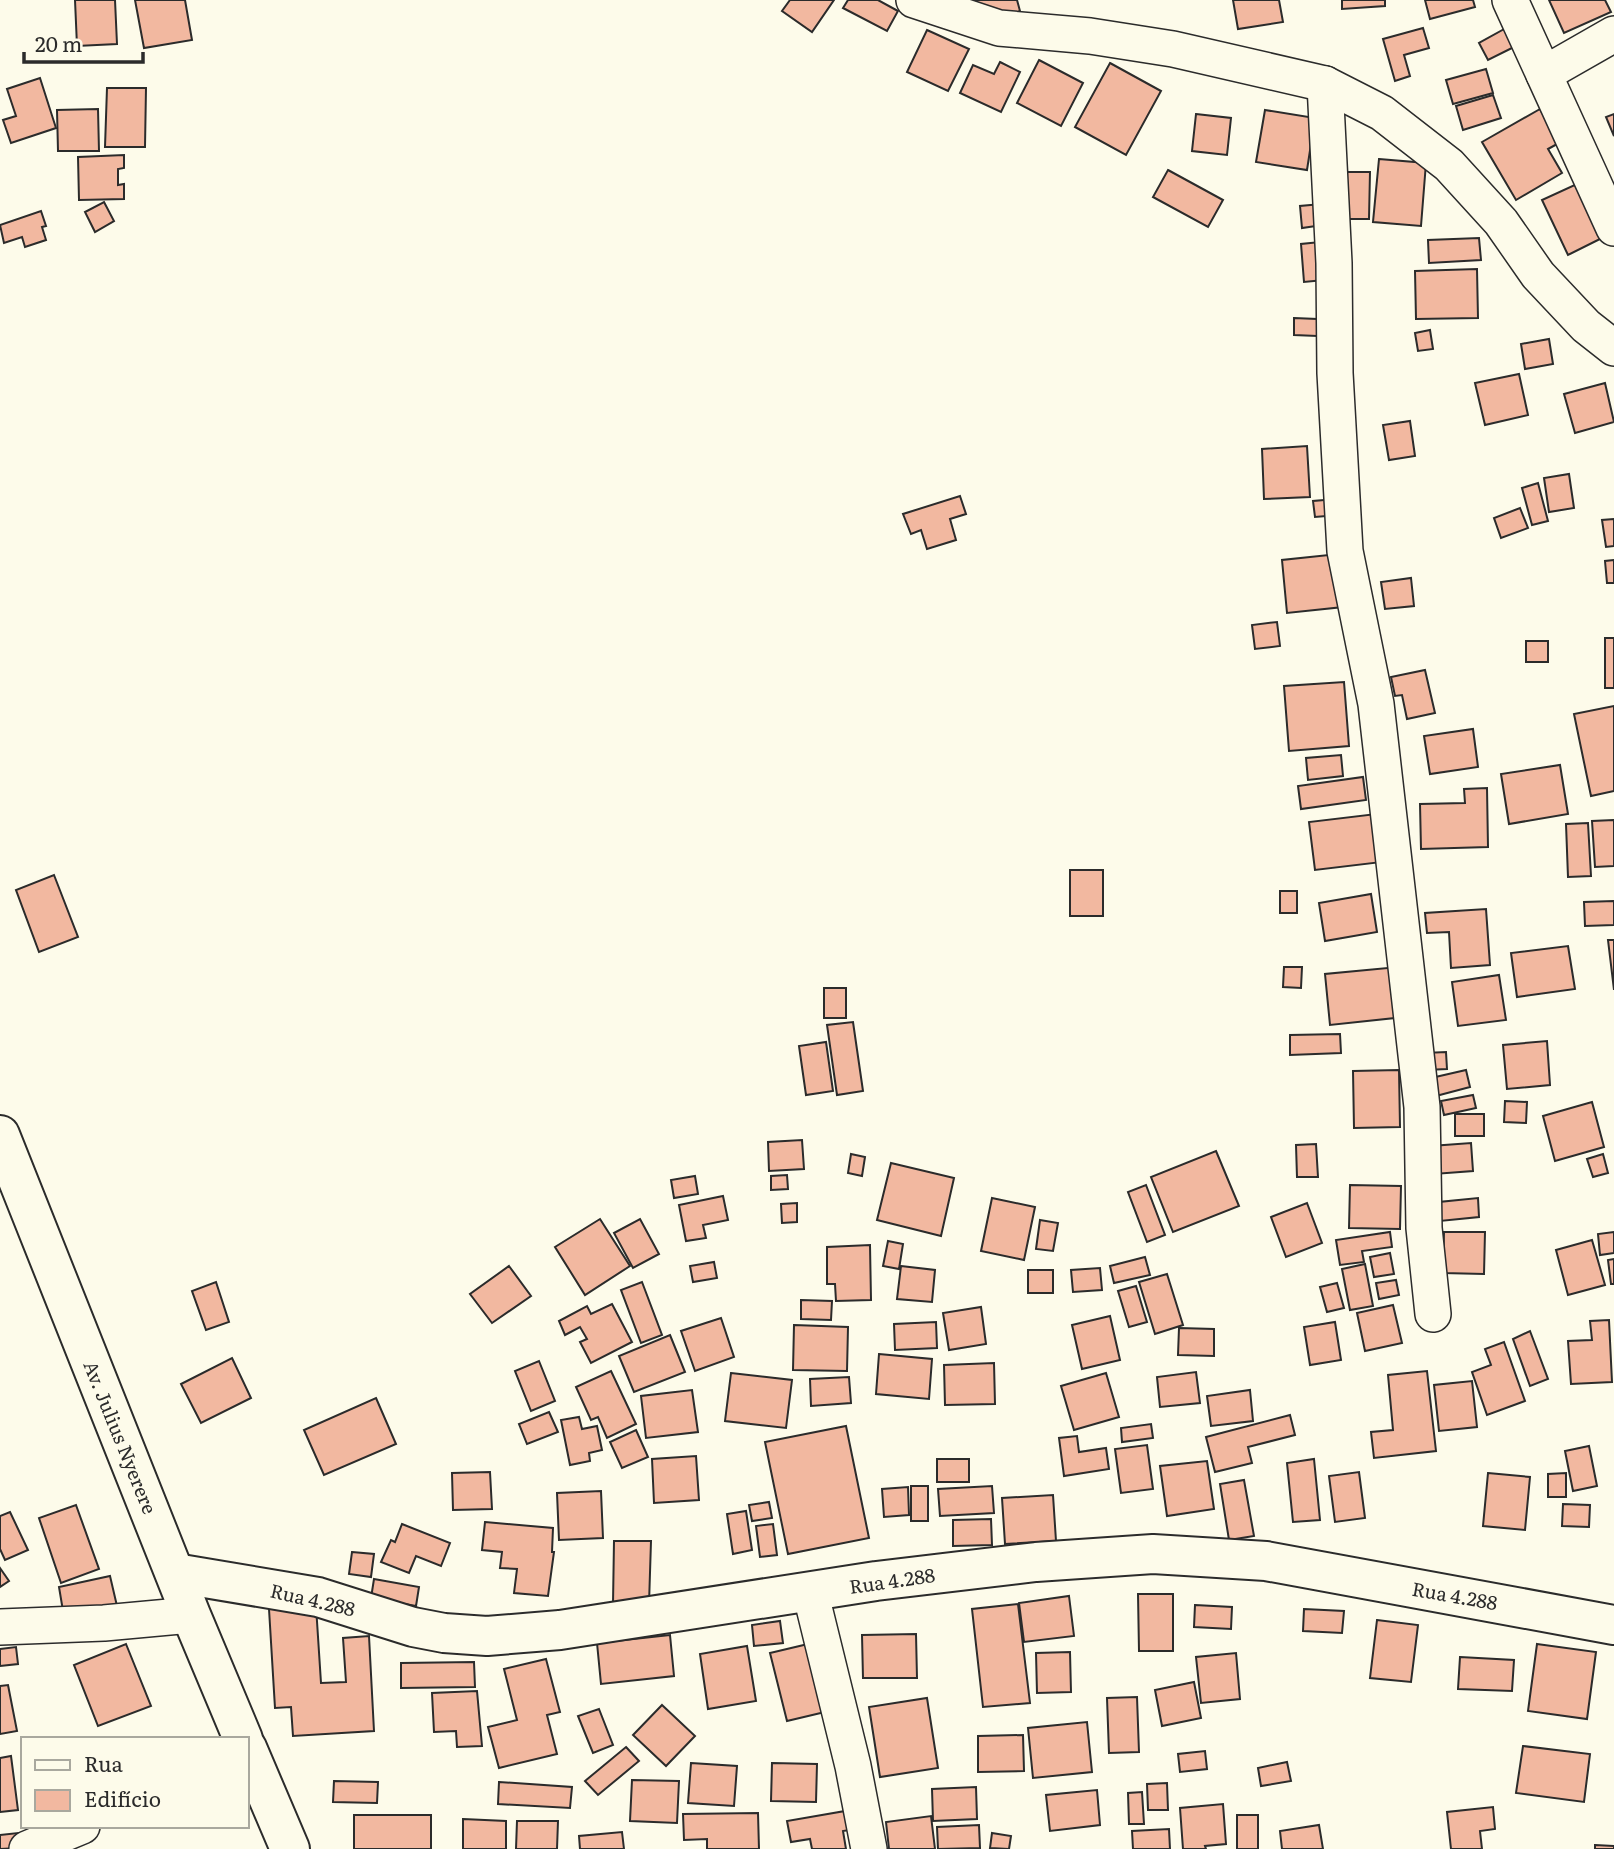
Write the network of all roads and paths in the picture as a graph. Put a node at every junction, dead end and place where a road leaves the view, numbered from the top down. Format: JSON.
{"nodes":[{"id":1,"x":914,"y":0,"type":"edge"},
{"id":2,"x":1510,"y":0,"type":"edge"},
{"id":3,"x":1614,"y":34,"type":"edge"},
{"id":4,"x":1544,"y":74,"type":"junction"},
{"id":5,"x":1325,"y":84,"type":"junction"},
{"id":6,"x":1614,"y":228,"type":"edge"},
{"id":7,"x":1614,"y":348,"type":"edge"},
{"id":8,"x":0,"y":1135,"type":"edge"},
{"id":9,"x":1433,"y":1314,"type":"dead end"},
{"id":10,"x":175,"y":1573,"type":"junction"},
{"id":11,"x":810,"y":1591,"type":"junction"},
{"id":12,"x":191,"y":1615,"type":"junction"},
{"id":13,"x":1614,"y":1625,"type":"edge"},
{"id":14,"x":0,"y":1627,"type":"edge"},
{"id":15,"x":242,"y":1737,"type":"edge"},
{"id":16,"x":248,"y":1752,"type":"edge"},
{"id":17,"x":77,"y":1828,"type":"edge"},
{"id":18,"x":27,"y":1849,"type":"edge"},
{"id":19,"x":290,"y":1849,"type":"edge"},
{"id":20,"x":869,"y":1849,"type":"edge"}],
"edges":[{"from":1,"to":5,"type":"street"},
{"from":2,"to":4,"type":"street"},
{"from":3,"to":4,"type":"street"},
{"from":4,"to":6,"type":"street"},
{"from":5,"to":7,"type":"street"},
{"from":5,"to":9,"type":"street"},
{"from":8,"to":10,"type":"street","name":"Av. Julius Nyerere"},
{"from":10,"to":11,"type":"street","name":"Rua 4.288"},
{"from":10,"to":12,"type":"street","name":"Av. Julius Nyerere"},
{"from":11,"to":13,"type":"street","name":"Rua 4.288"},
{"from":11,"to":20,"type":"street"},
{"from":12,"to":14,"type":"street"},
{"from":12,"to":15,"type":"street","name":"Av. Julius Nyerere"},
{"from":16,"to":19,"type":"street","name":"Av. Julius Nyerere"},
{"from":17,"to":18,"type":"street"}]}
